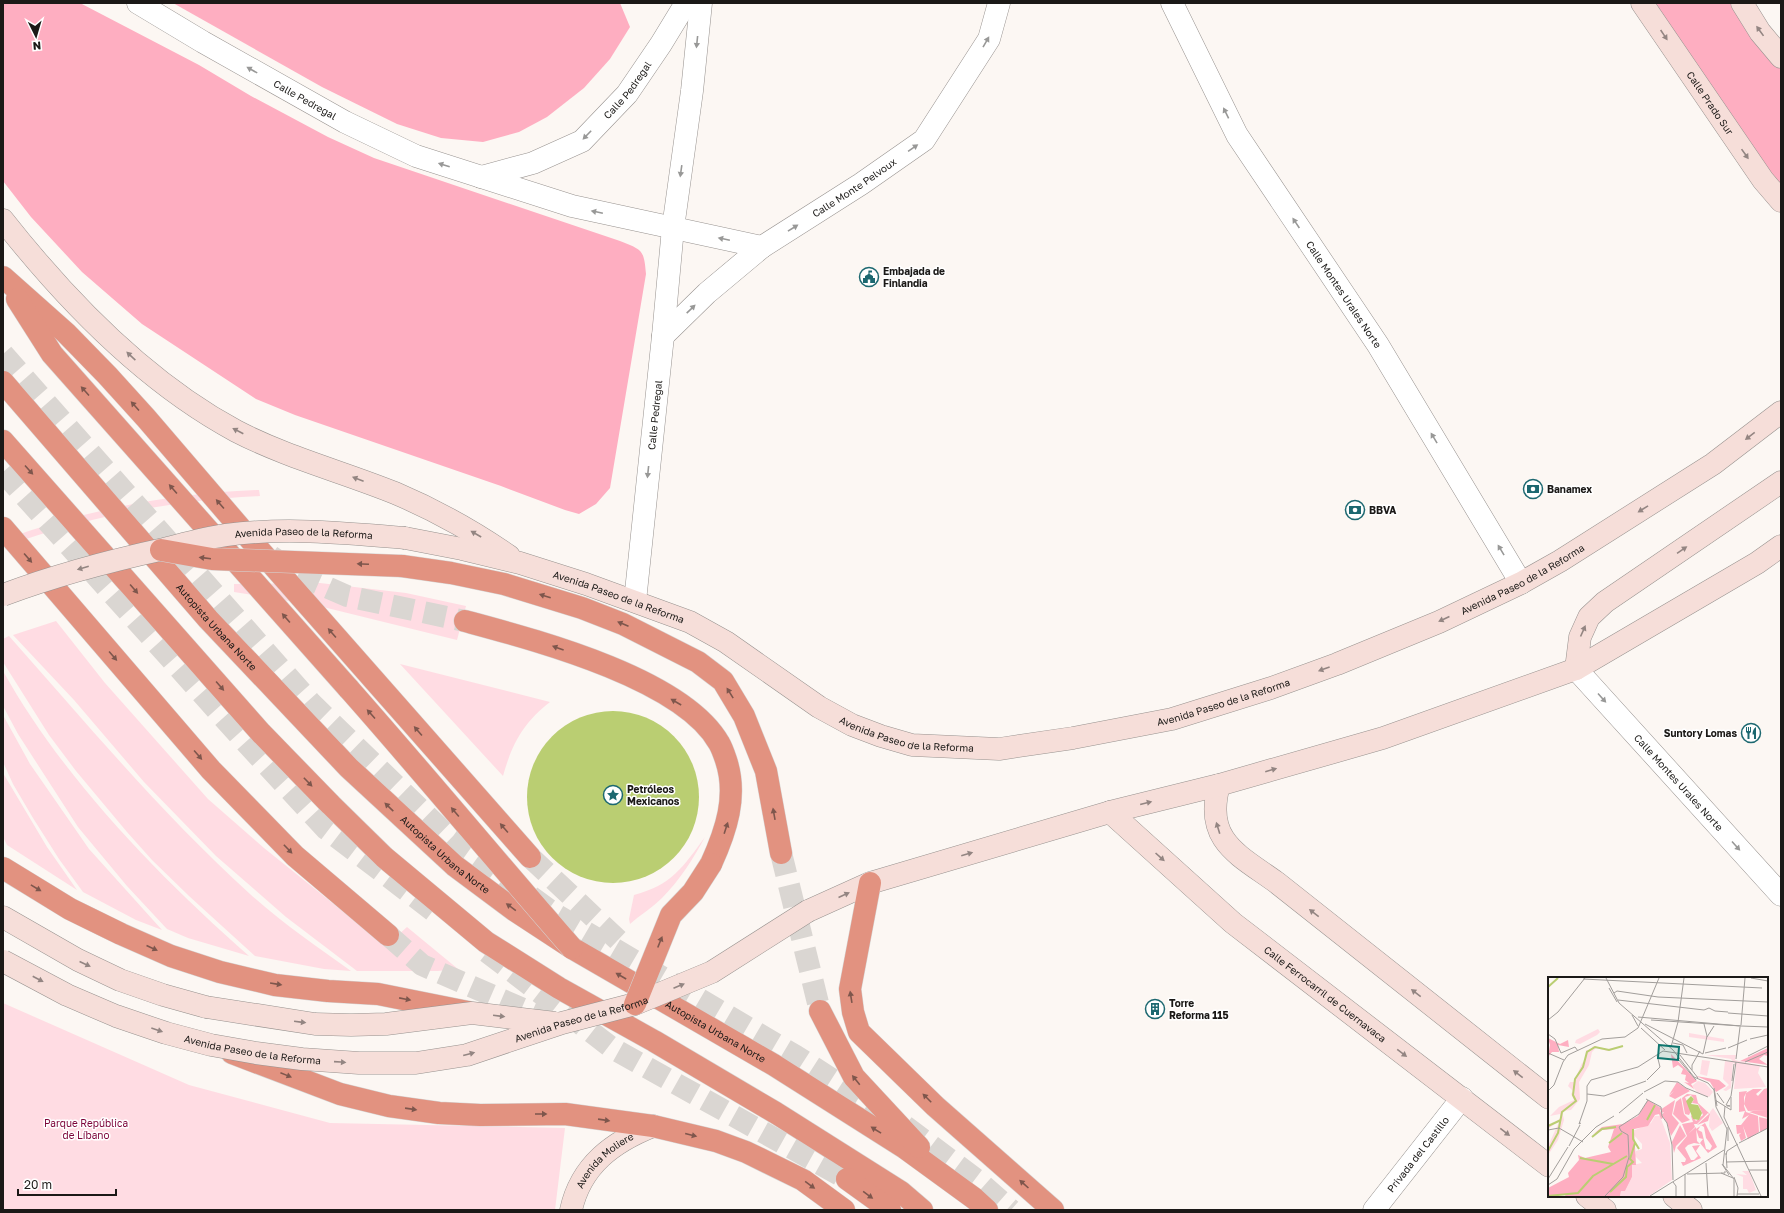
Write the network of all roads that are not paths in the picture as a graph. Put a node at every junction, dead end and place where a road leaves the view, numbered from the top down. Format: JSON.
{"nodes":[{"id":1,"x":138,"y":3,"type":"edge"},
{"id":2,"x":686,"y":3,"type":"edge"},
{"id":3,"x":701,"y":3,"type":"edge"},
{"id":4,"x":999,"y":3,"type":"edge"},
{"id":5,"x":1172,"y":3,"type":"edge"},
{"id":6,"x":1642,"y":3,"type":"edge"},
{"id":7,"x":1742,"y":3,"type":"edge"},
{"id":8,"x":1781,"y":57,"type":"edge"},
{"id":9,"x":481,"y":177,"type":"junction"},
{"id":10,"x":1781,"y":201,"type":"edge"},
{"id":11,"x":3,"y":220,"type":"edge"},
{"id":12,"x":673,"y":228,"type":"junction"},
{"id":13,"x":762,"y":247,"type":"junction"},
{"id":14,"x":3,"y":277,"type":"edge"},
{"id":15,"x":663,"y":336,"type":"junction"},
{"id":16,"x":3,"y":382,"type":"edge"},
{"id":17,"x":1781,"y":412,"type":"edge"},
{"id":18,"x":3,"y":441,"type":"edge"},
{"id":19,"x":1781,"y":482,"type":"edge"},
{"id":20,"x":3,"y":528,"type":"edge"},
{"id":21,"x":1781,"y":546,"type":"edge"},
{"id":22,"x":161,"y":550,"type":"junction"},
{"id":23,"x":520,"y":563,"type":"junction"},
{"id":24,"x":1521,"y":583,"type":"junction"},
{"id":25,"x":3,"y":594,"type":"edge"},
{"id":26,"x":635,"y":601,"type":"junction"},
{"id":27,"x":465,"y":621,"type":"tunnel mouth"},
{"id":28,"x":1576,"y":669,"type":"junction"},
{"id":29,"x":1219,"y":785,"type":"junction"},
{"id":30,"x":1110,"y":812,"type":"junction"},
{"id":31,"x":781,"y":853,"type":"tunnel mouth"},
{"id":32,"x":530,"y":858,"type":"tunnel mouth"},
{"id":33,"x":3,"y":868,"type":"edge"},
{"id":34,"x":870,"y":883,"type":"junction"},
{"id":35,"x":1781,"y":895,"type":"edge"},
{"id":36,"x":3,"y":916,"type":"edge"},
{"id":37,"x":388,"y":935,"type":"tunnel mouth"},
{"id":38,"x":572,"y":948,"type":"junction"},
{"id":39,"x":3,"y":961,"type":"edge"},
{"id":40,"x":635,"y":1004,"type":"junction"},
{"id":41,"x":820,"y":1011,"type":"tunnel mouth"},
{"id":42,"x":472,"y":1013,"type":"junction"},
{"id":43,"x":562,"y":1023,"type":"junction"},
{"id":44,"x":211,"y":1045,"type":"junction"},
{"id":45,"x":1548,"y":1097,"type":"edge"},
{"id":46,"x":1462,"y":1098,"type":"junction"},
{"id":47,"x":653,"y":1126,"type":"junction"},
{"id":48,"x":1548,"y":1165,"type":"edge"},
{"id":49,"x":847,"y":1179,"type":"tunnel mouth"},
{"id":50,"x":950,"y":1180,"type":"junction"},
{"id":51,"x":1588,"y":1197,"type":"edge"},
{"id":52,"x":571,"y":1210,"type":"edge"},
{"id":53,"x":844,"y":1210,"type":"edge"},
{"id":54,"x":890,"y":1210,"type":"edge"},
{"id":55,"x":922,"y":1210,"type":"edge"},
{"id":56,"x":987,"y":1210,"type":"edge"},
{"id":57,"x":1053,"y":1210,"type":"edge"},
{"id":58,"x":1374,"y":1210,"type":"edge"},
{"id":59,"x":1605,"y":1210,"type":"edge"}],
"edges":[{"from":9,"to":1,"type":"street","name":"Calle Pedregal","one_way":true},
{"from":2,"to":9,"type":"street","name":"Calle Pedregal","one_way":true},
{"from":3,"to":12,"type":"street","name":"Calle Pedregal","one_way":true},
{"from":13,"to":4,"type":"street","name":"Calle Monte Pelvoux","one_way":true},
{"from":24,"to":5,"type":"street","name":"Calle Montes Urales Norte","one_way":true},
{"from":6,"to":10,"type":"main road","name":"Calle Prado Sur","one_way":true},
{"from":8,"to":7,"type":"main road","one_way":true},
{"from":12,"to":9,"type":"street","name":"Calle Pedregal","one_way":true},
{"from":23,"to":11,"type":"main road","one_way":true},
{"from":13,"to":12,"type":"street","name":"Calle Pedregal","one_way":true},
{"from":12,"to":15,"type":"street","name":"Calle Pedregal"},
{"from":15,"to":13,"type":"street","name":"Calle Monte Pelvoux","one_way":true},
{"from":32,"to":14,"type":"highway","one_way":true},
{"from":38,"to":14,"type":"highway","one_way":true,"bridge":true},
{"from":15,"to":26,"type":"street","name":"Calle Pedregal","one_way":true},
{"from":38,"to":16,"type":"highway","name":"Autopista Urbana Norte","one_way":true,"bridge":true},
{"from":17,"to":24,"type":"main road","name":"Avenida Paseo de la Reforma","one_way":true},
{"from":18,"to":55,"type":"highway","one_way":true,"bridge":true},
{"from":28,"to":19,"type":"main road","one_way":true},
{"from":20,"to":37,"type":"highway","one_way":true},
{"from":21,"to":28,"type":"main road","name":"Avenida Paseo de la Reforma"},
{"from":22,"to":23,"type":"main road","name":"Avenida Paseo de la Reforma","bridge":true},
{"from":22,"to":25,"type":"main road","name":"Avenida Paseo de la Reforma","one_way":true,"bridge":true},
{"from":31,"to":22,"type":"highway","one_way":true,"bridge":true},
{"from":23,"to":26,"type":"main road","name":"Avenida Paseo de la Reforma"},
{"from":24,"to":26,"type":"main road","name":"Avenida Paseo de la Reforma","one_way":true},
{"from":40,"to":27,"type":"highway","one_way":true,"bridge":true},
{"from":29,"to":28,"type":"main road","name":"Avenida Paseo de la Reforma","one_way":true},
{"from":28,"to":35,"type":"street","name":"Calle Montes Urales Norte","one_way":true},
{"from":30,"to":29,"type":"main road","name":"Avenida Paseo de la Reforma","one_way":true},
{"from":45,"to":29,"type":"main road","one_way":true},
{"from":34,"to":30,"type":"main road","name":"Avenida Paseo de la Reforma","one_way":true},
{"from":30,"to":46,"type":"main road","name":"Calle Ferrocarril de Cuernavaca","one_way":true},
{"from":33,"to":42,"type":"highway","one_way":true},
{"from":40,"to":34,"type":"main road","name":"Avenida Paseo de la Reforma","one_way":true,"bridge":true},
{"from":57,"to":34,"type":"highway","one_way":true},
{"from":36,"to":42,"type":"main road","one_way":true,"bridge":true},
{"from":50,"to":38,"type":"highway","name":"Autopista Urbana Norte","one_way":true,"bridge":true},
{"from":39,"to":44,"type":"main road","name":"Avenida Paseo de la Reforma","one_way":true,"bridge":true},
{"from":40,"to":43,"type":"main road","name":"Avenida Paseo de la Reforma","bridge":true},
{"from":50,"to":41,"type":"highway","one_way":true},
{"from":42,"to":43,"type":"main road","one_way":true,"bridge":true},
{"from":44,"to":43,"type":"main road","name":"Avenida Paseo de la Reforma","one_way":true,"bridge":true},
{"from":44,"to":47,"type":"highway","one_way":true,"bridge":true},
{"from":46,"to":48,"type":"main road","name":"Calle Ferrocarril de Cuernavaca","one_way":true},
{"from":46,"to":58,"type":"street","name":"Privada del Castillo"},
{"from":47,"to":52,"type":"main road","name":"Avenida Moliere"},
{"from":47,"to":53,"type":"highway","one_way":true},
{"from":49,"to":54,"type":"highway","one_way":true},
{"from":50,"to":56,"type":"highway","name":"Autopista Urbana Norte"},
{"from":51,"to":59,"type":"main road"}]}
